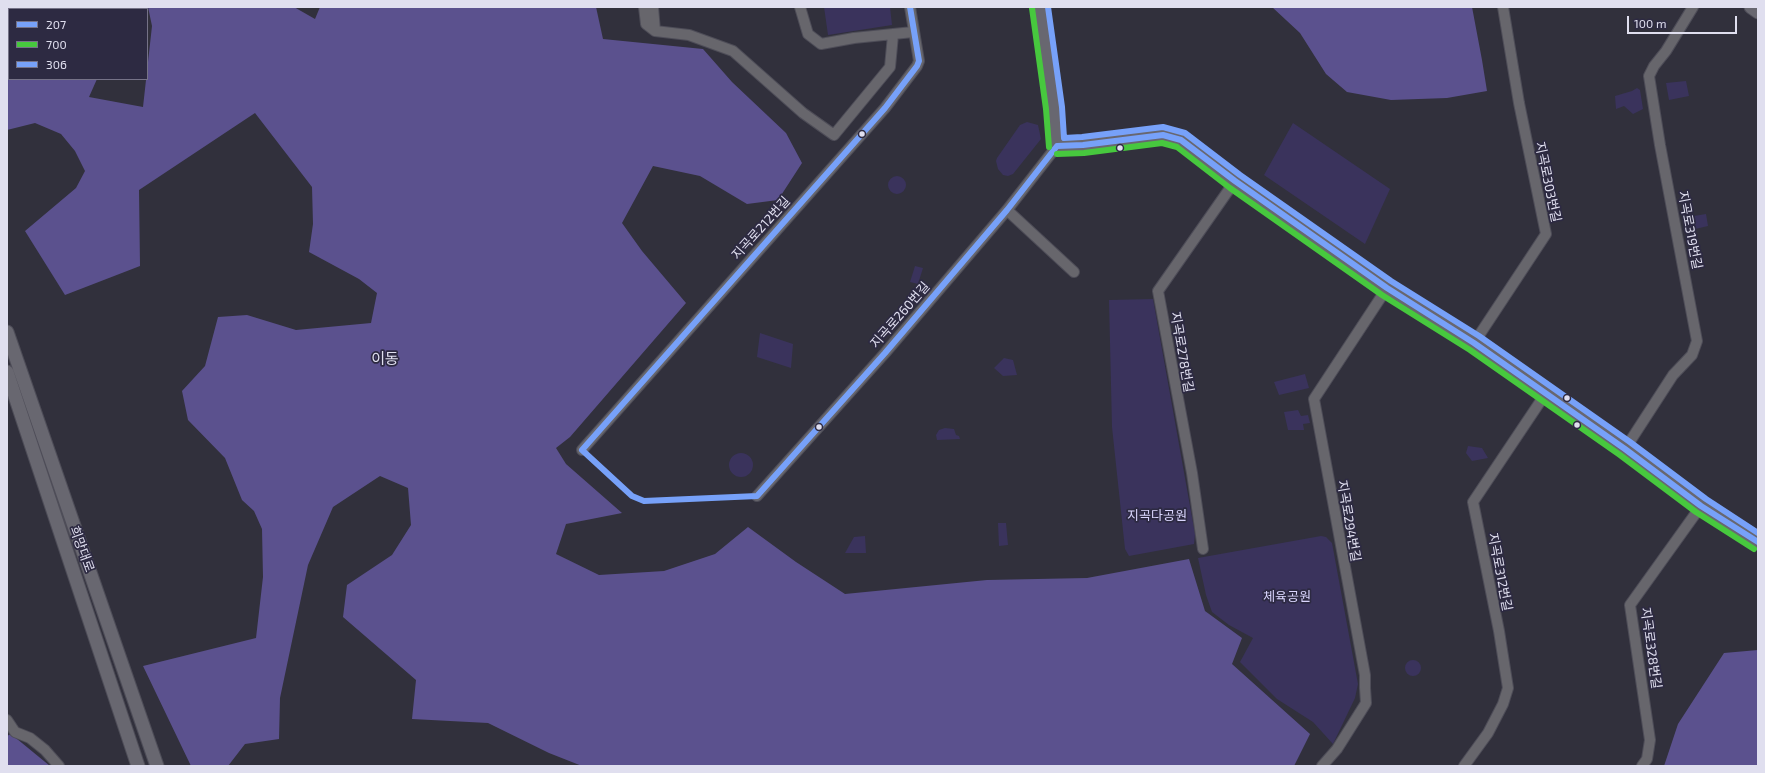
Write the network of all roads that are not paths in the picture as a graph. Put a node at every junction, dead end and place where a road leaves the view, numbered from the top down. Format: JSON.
{"nodes":[{"id":1,"x":644,"y":7,"type":"edge"},
{"id":2,"x":653,"y":7,"type":"edge"},
{"id":3,"x":800,"y":7,"type":"edge"},
{"id":4,"x":910,"y":7,"type":"edge"},
{"id":5,"x":1040,"y":7,"type":"edge"},
{"id":6,"x":1503,"y":7,"type":"edge"},
{"id":7,"x":1693,"y":7,"type":"edge"},
{"id":8,"x":1751,"y":7,"type":"edge"},
{"id":9,"x":1758,"y":12,"type":"edge"},
{"id":10,"x":655,"y":31,"type":"junction"},
{"id":11,"x":913,"y":32,"type":"junction"},
{"id":12,"x":893,"y":35,"type":"junction"},
{"id":13,"x":1057,"y":146,"type":"junction"},
{"id":14,"x":1235,"y":181,"type":"junction"},
{"id":15,"x":1007,"y":210,"type":"junction"},
{"id":16,"x":1074,"y":272,"type":"dead end"},
{"id":17,"x":1387,"y":288,"type":"junction"},
{"id":18,"x":7,"y":332,"type":"edge"},
{"id":19,"x":1474,"y":343,"type":"junction"},
{"id":20,"x":7,"y":372,"type":"edge"},
{"id":21,"x":1546,"y":394,"type":"junction"},
{"id":22,"x":1625,"y":449,"type":"junction"},
{"id":23,"x":582,"y":450,"type":"dead end"},
{"id":24,"x":757,"y":496,"type":"dead end"},
{"id":25,"x":1701,"y":506,"type":"junction"},
{"id":26,"x":1758,"y":542,"type":"edge"},
{"id":27,"x":1203,"y":549,"type":"dead end"},
{"id":28,"x":7,"y":720,"type":"edge"},
{"id":29,"x":155,"y":765,"type":"edge"},
{"id":30,"x":59,"y":766,"type":"edge"},
{"id":31,"x":138,"y":766,"type":"edge"},
{"id":32,"x":1322,"y":766,"type":"edge"},
{"id":33,"x":1464,"y":766,"type":"edge"},
{"id":34,"x":1642,"y":766,"type":"edge"}],
"edges":[{"from":1,"to":10,"type":"street"},
{"from":2,"to":10,"type":"street"},
{"from":3,"to":12,"type":"street"},
{"from":4,"to":11,"type":"street","name":"지곡로212번길"},
{"from":5,"to":13,"type":"main road"},
{"from":6,"to":19,"type":"street","name":"지곡로303번길"},
{"from":7,"to":22,"type":"street","name":"지곡로319번길"},
{"from":8,"to":9,"type":"main road"},
{"from":10,"to":12,"type":"street"},
{"from":11,"to":12,"type":"street"},
{"from":11,"to":23,"type":"street","name":"지곡로212번길"},
{"from":13,"to":14,"type":"main road"},
{"from":13,"to":15,"type":"street","name":"지곡로260번길"},
{"from":14,"to":17,"type":"main road"},
{"from":14,"to":27,"type":"street","name":"지곡로278번길"},
{"from":15,"to":16,"type":"street"},
{"from":15,"to":24,"type":"street","name":"지곡로260번길"},
{"from":17,"to":19,"type":"main road"},
{"from":17,"to":32,"type":"street","name":"지곡로294번길"},
{"from":18,"to":29,"type":"main road","name":"희망대로"},
{"from":19,"to":21,"type":"main road"},
{"from":20,"to":31,"type":"main road","name":"희망대로"},
{"from":21,"to":22,"type":"main road"},
{"from":21,"to":33,"type":"street","name":"지곡로312번길"},
{"from":22,"to":25,"type":"main road"},
{"from":25,"to":26,"type":"main road"},
{"from":25,"to":34,"type":"street","name":"지곡로328번길"},
{"from":28,"to":30,"type":"street"}]}
